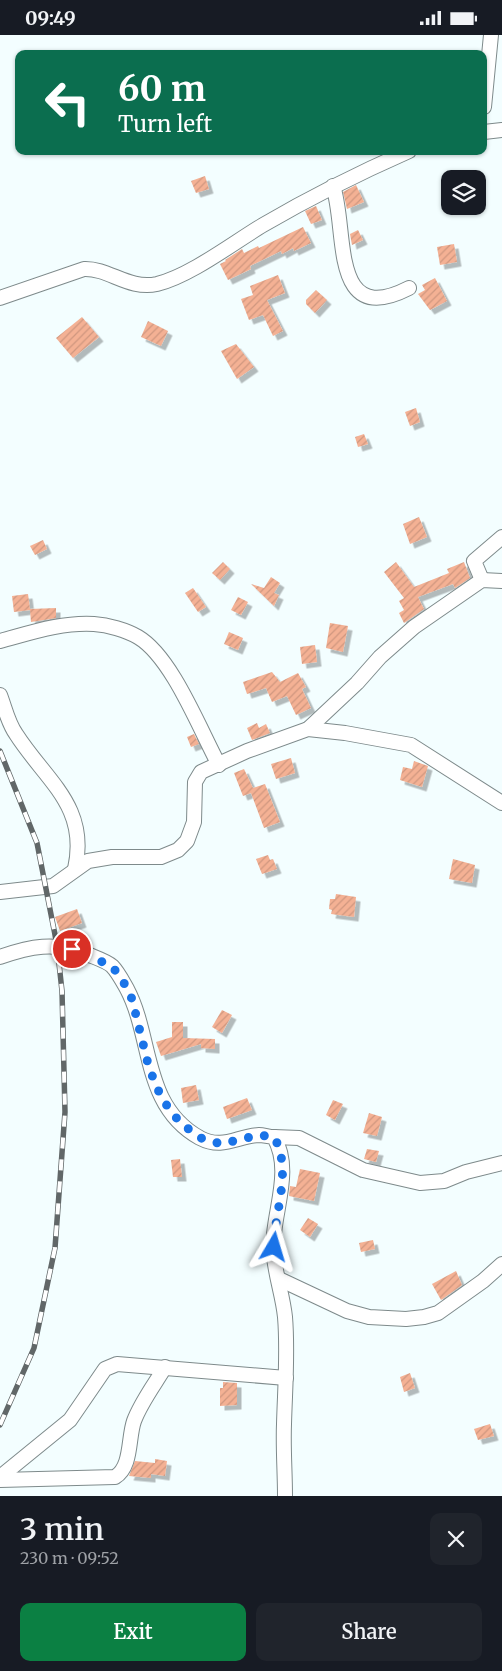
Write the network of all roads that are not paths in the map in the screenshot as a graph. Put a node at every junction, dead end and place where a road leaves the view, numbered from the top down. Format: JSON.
{"nodes":[{"id":1,"x":491,"y":35,"type":"edge"},
{"id":2,"x":487,"y":76,"type":"edge"},
{"id":3,"x":502,"y":130,"type":"edge"},
{"id":4,"x":487,"y":132,"type":"edge"},
{"id":5,"x":400,"y":155,"type":"edge"},
{"id":6,"x":333,"y":186,"type":"junction"},
{"id":7,"x":409,"y":288,"type":"dead end"},
{"id":8,"x":0,"y":298,"type":"edge"},
{"id":9,"x":502,"y":537,"type":"edge"},
{"id":10,"x":482,"y":580,"type":"junction"},
{"id":11,"x":502,"y":581,"type":"edge"},
{"id":12,"x":0,"y":641,"type":"edge"},
{"id":13,"x":0,"y":695,"type":"edge"},
{"id":14,"x":308,"y":729,"type":"junction"},
{"id":15,"x":219,"y":765,"type":"junction"},
{"id":16,"x":502,"y":803,"type":"edge"},
{"id":17,"x":75,"y":869,"type":"junction"},
{"id":18,"x":0,"y":892,"type":"edge"},
{"id":19,"x":0,"y":957,"type":"edge"},
{"id":20,"x":274,"y":1137,"type":"junction"},
{"id":21,"x":502,"y":1163,"type":"edge"},
{"id":22,"x":502,"y":1264,"type":"edge"},
{"id":23,"x":279,"y":1279,"type":"junction"},
{"id":24,"x":165,"y":1367,"type":"junction"},
{"id":25,"x":286,"y":1379,"type":"junction"},
{"id":26,"x":0,"y":1478,"type":"edge"},
{"id":27,"x":285,"y":1496,"type":"edge"}],
"edges":[{"from":1,"to":2,"type":"street"},
{"from":3,"to":4,"type":"street"},
{"from":5,"to":6,"type":"street"},
{"from":6,"to":7,"type":"street"},
{"from":6,"to":8,"type":"street"},
{"from":9,"to":10,"type":"street"},
{"from":10,"to":11,"type":"street"},
{"from":10,"to":14,"type":"street"},
{"from":12,"to":15,"type":"street"},
{"from":13,"to":17,"type":"street"},
{"from":14,"to":15,"type":"street"},
{"from":14,"to":16,"type":"street"},
{"from":15,"to":17,"type":"street"},
{"from":17,"to":18,"type":"street"},
{"from":19,"to":20,"type":"street"},
{"from":20,"to":21,"type":"street"},
{"from":20,"to":23,"type":"street"},
{"from":22,"to":23,"type":"street"},
{"from":23,"to":25,"type":"street"},
{"from":24,"to":25,"type":"street"},
{"from":24,"to":26,"type":"street"},
{"from":24,"to":26,"type":"street"},
{"from":25,"to":27,"type":"street"}]}
